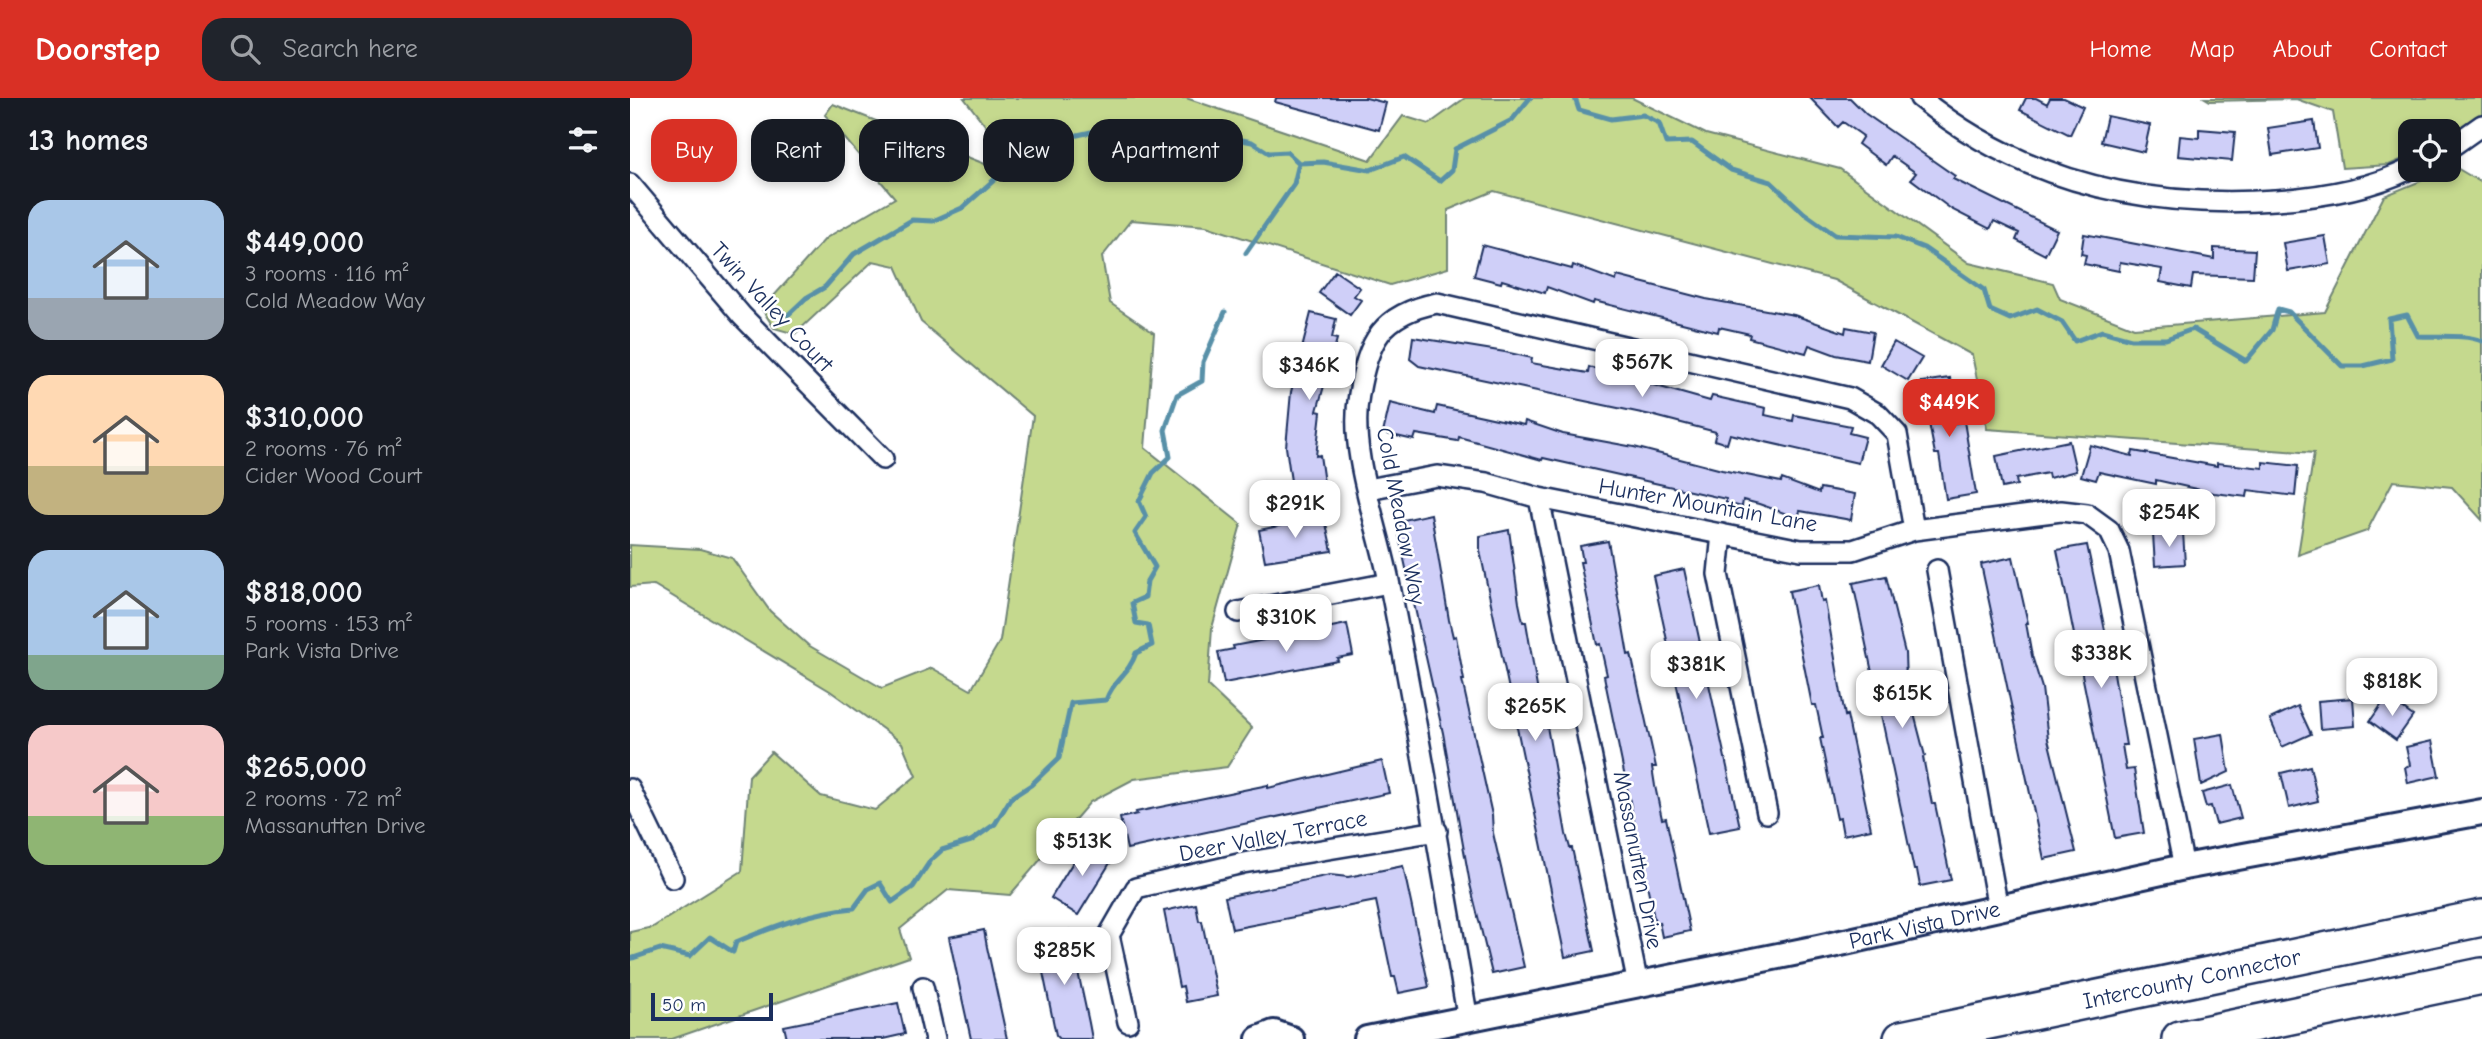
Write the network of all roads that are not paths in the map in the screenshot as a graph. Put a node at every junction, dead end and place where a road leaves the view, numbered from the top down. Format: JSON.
{"nodes":[{"id":1,"x":1920,"y":98,"type":"edge"},
{"id":2,"x":2482,"y":125,"type":"edge"},
{"id":3,"x":2461,"y":140,"type":"edge"},
{"id":4,"x":2398,"y":173,"type":"edge"},
{"id":5,"x":630,"y":184,"type":"edge"},
{"id":6,"x":883,"y":459,"type":"dead end"},
{"id":7,"x":1368,"y":489,"type":"junction"},
{"id":8,"x":1539,"y":498,"type":"junction"},
{"id":9,"x":1914,"y":530,"type":"junction"},
{"id":10,"x":1722,"y":534,"type":"junction"},
{"id":11,"x":1937,"y":570,"type":"dead end"},
{"id":12,"x":1390,"y":583,"type":"junction"},
{"id":13,"x":1238,"y":611,"type":"dead end"},
{"id":14,"x":630,"y":789,"type":"edge"},
{"id":15,"x":1767,"y":813,"type":"dead end"},
{"id":16,"x":2482,"y":813,"type":"edge"},
{"id":17,"x":1437,"y":831,"type":"junction"},
{"id":18,"x":2183,"y":867,"type":"junction"},
{"id":19,"x":673,"y":878,"type":"dead end"},
{"id":20,"x":1998,"y":908,"type":"junction"},
{"id":21,"x":2482,"y":918,"type":"edge"},
{"id":22,"x":2482,"y":976,"type":"edge"},
{"id":23,"x":1638,"y":985,"type":"junction"},
{"id":24,"x":923,"y":987,"type":"dead end"},
{"id":25,"x":1468,"y":1020,"type":"junction"},
{"id":26,"x":1128,"y":1022,"type":"dead end"},
{"id":27,"x":935,"y":1039,"type":"edge"},
{"id":28,"x":1259,"y":1039,"type":"edge"},
{"id":29,"x":1291,"y":1039,"type":"edge"},
{"id":30,"x":1367,"y":1039,"type":"edge"},
{"id":31,"x":1902,"y":1039,"type":"edge"},
{"id":32,"x":2180,"y":1039,"type":"edge"}],
"edges":[{"from":1,"to":4,"type":"street"},
{"from":2,"to":3,"type":"street"},
{"from":5,"to":6,"type":"street","name":"Twin Valley Court"},
{"from":7,"to":8,"type":"street","name":"Hunter Mountain Lane"},
{"from":7,"to":9,"type":"street","name":"Cold Meadow Way"},
{"from":7,"to":12,"type":"street","name":"Cold Meadow Way"},
{"from":8,"to":10,"type":"street","name":"Hunter Mountain Lane"},
{"from":8,"to":23,"type":"street","name":"Massanutten Drive"},
{"from":9,"to":10,"type":"street","name":"Hunter Mountain Lane"},
{"from":9,"to":18,"type":"street","name":"Hunter Mountain Lane"},
{"from":10,"to":15,"type":"street"},
{"from":11,"to":20,"type":"street"},
{"from":12,"to":13,"type":"street"},
{"from":12,"to":17,"type":"street","name":"Cold Meadow Way"},
{"from":14,"to":19,"type":"street"},
{"from":16,"to":18,"type":"street","name":"Park Vista Drive"},
{"from":17,"to":25,"type":"street","name":"Cold Meadow Way"},
{"from":17,"to":26,"type":"street","name":"Deer Valley Terrace"},
{"from":18,"to":20,"type":"street","name":"Park Vista Drive"},
{"from":20,"to":23,"type":"street","name":"Park Vista Drive"},
{"from":21,"to":31,"type":"highway","name":"Intercounty Connector"},
{"from":22,"to":32,"type":"highway"},
{"from":23,"to":25,"type":"street","name":"Park Vista Drive"},
{"from":24,"to":27,"type":"street"},
{"from":25,"to":30,"type":"street","name":"Park Vista Drive"},
{"from":28,"to":29,"type":"street"}]}
